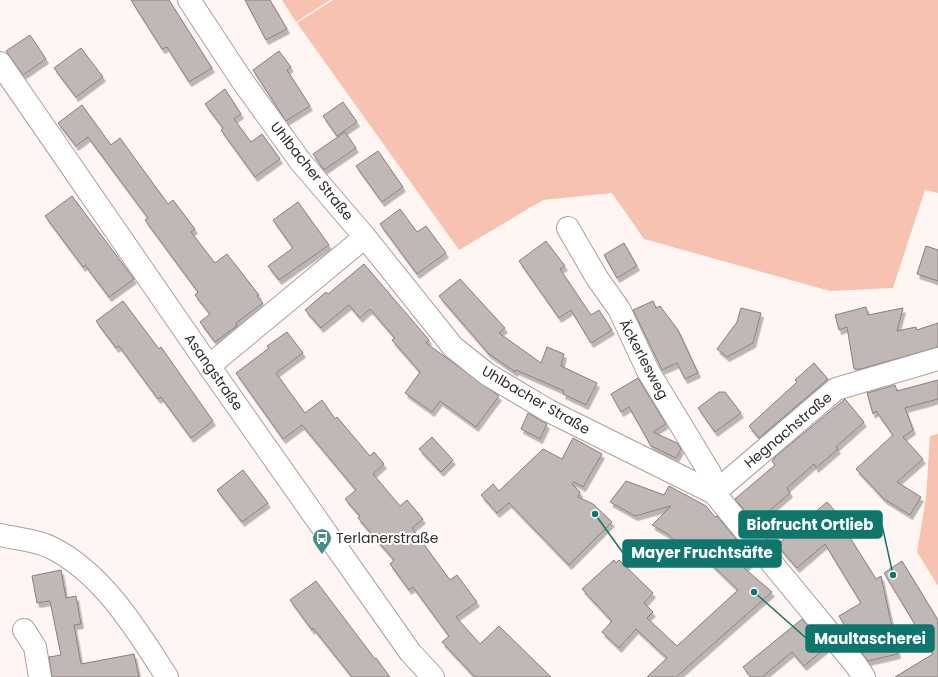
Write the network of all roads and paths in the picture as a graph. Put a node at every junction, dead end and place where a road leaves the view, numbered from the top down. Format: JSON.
{"nodes":[{"id":1,"x":189,"y":0,"type":"edge"},
{"id":2,"x":0,"y":63,"type":"edge"},
{"id":3,"x":568,"y":228,"type":"dead end"},
{"id":4,"x":365,"y":237,"type":"junction"},
{"id":5,"x":938,"y":359,"type":"edge"},
{"id":6,"x":209,"y":366,"type":"junction"},
{"id":7,"x":714,"y":493,"type":"junction"},
{"id":8,"x":0,"y":535,"type":"edge"},
{"id":9,"x":24,"y":630,"type":"dead end"},
{"id":10,"x":40,"y":677,"type":"edge"},
{"id":11,"x":167,"y":677,"type":"edge"},
{"id":12,"x":433,"y":677,"type":"edge"},
{"id":13,"x":864,"y":677,"type":"edge"}],
"edges":[{"from":1,"to":4,"type":"street","name":"Uhlbacher Straße"},
{"from":2,"to":6,"type":"street","name":"Asangstraße"},
{"from":3,"to":7,"type":"street","name":"Äckerlesweg"},
{"from":4,"to":6,"type":"street"},
{"from":4,"to":7,"type":"street","name":"Uhlbacher Straße"},
{"from":5,"to":7,"type":"street","name":"Hegnachstraße"},
{"from":6,"to":12,"type":"street","name":"Asangstraße"},
{"from":7,"to":13,"type":"street","name":"Uhlbacher Straße"},
{"from":8,"to":11,"type":"street"},
{"from":9,"to":10,"type":"street"}]}
